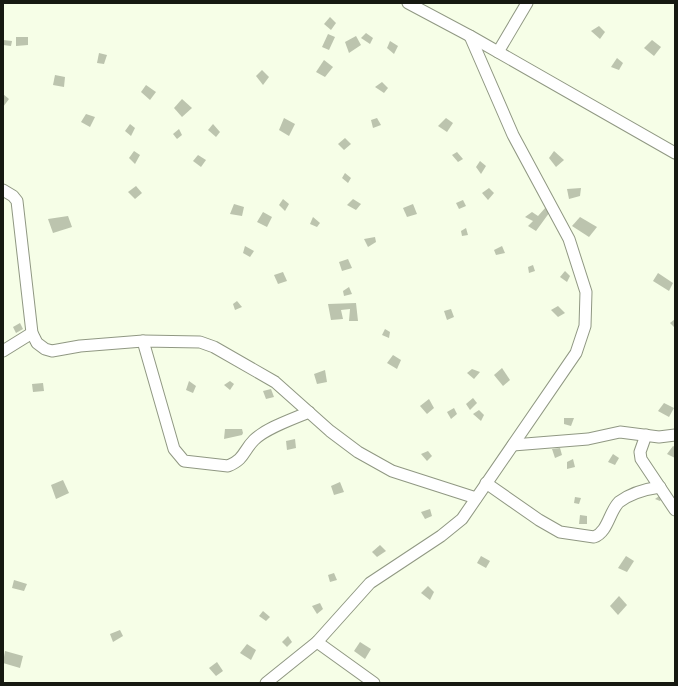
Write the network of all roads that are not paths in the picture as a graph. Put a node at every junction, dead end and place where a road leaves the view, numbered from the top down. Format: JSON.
{"nodes":[{"id":1,"x":408,"y":3,"type":"edge"},
{"id":2,"x":527,"y":3,"type":"edge"},
{"id":3,"x":470,"y":36,"type":"junction"},
{"id":4,"x":498,"y":52,"type":"junction"},
{"id":5,"x":675,"y":153,"type":"edge"},
{"id":6,"x":3,"y":190,"type":"edge"},
{"id":7,"x":32,"y":333,"type":"junction"},
{"id":8,"x":143,"y":341,"type":"junction"},
{"id":9,"x":3,"y":351,"type":"edge"},
{"id":10,"x":309,"y":412,"type":"junction"},
{"id":11,"x":646,"y":435,"type":"junction"},
{"id":12,"x":675,"y":436,"type":"edge"},
{"id":13,"x":513,"y":445,"type":"junction"},
{"id":14,"x":486,"y":483,"type":"junction"},
{"id":15,"x":660,"y":487,"type":"junction"},
{"id":16,"x":476,"y":498,"type":"junction"},
{"id":17,"x":675,"y":510,"type":"edge"},
{"id":18,"x":317,"y":642,"type":"junction"},
{"id":19,"x":266,"y":683,"type":"edge"},
{"id":20,"x":374,"y":683,"type":"edge"}],
"edges":[{"from":1,"to":3,"type":"street"},
{"from":2,"to":4,"type":"street"},
{"from":3,"to":4,"type":"street"},
{"from":3,"to":13,"type":"street"},
{"from":4,"to":5,"type":"street"},
{"from":6,"to":7,"type":"street"},
{"from":7,"to":8,"type":"street"},
{"from":7,"to":9,"type":"street"},
{"from":8,"to":10,"type":"street"},
{"from":8,"to":10,"type":"street"},
{"from":10,"to":16,"type":"street"},
{"from":11,"to":12,"type":"street"},
{"from":11,"to":13,"type":"street"},
{"from":11,"to":15,"type":"street"},
{"from":13,"to":14,"type":"street"},
{"from":14,"to":15,"type":"street"},
{"from":14,"to":16,"type":"street"},
{"from":15,"to":17,"type":"street"},
{"from":16,"to":18,"type":"street"},
{"from":18,"to":19,"type":"street"},
{"from":18,"to":20,"type":"street"}]}
